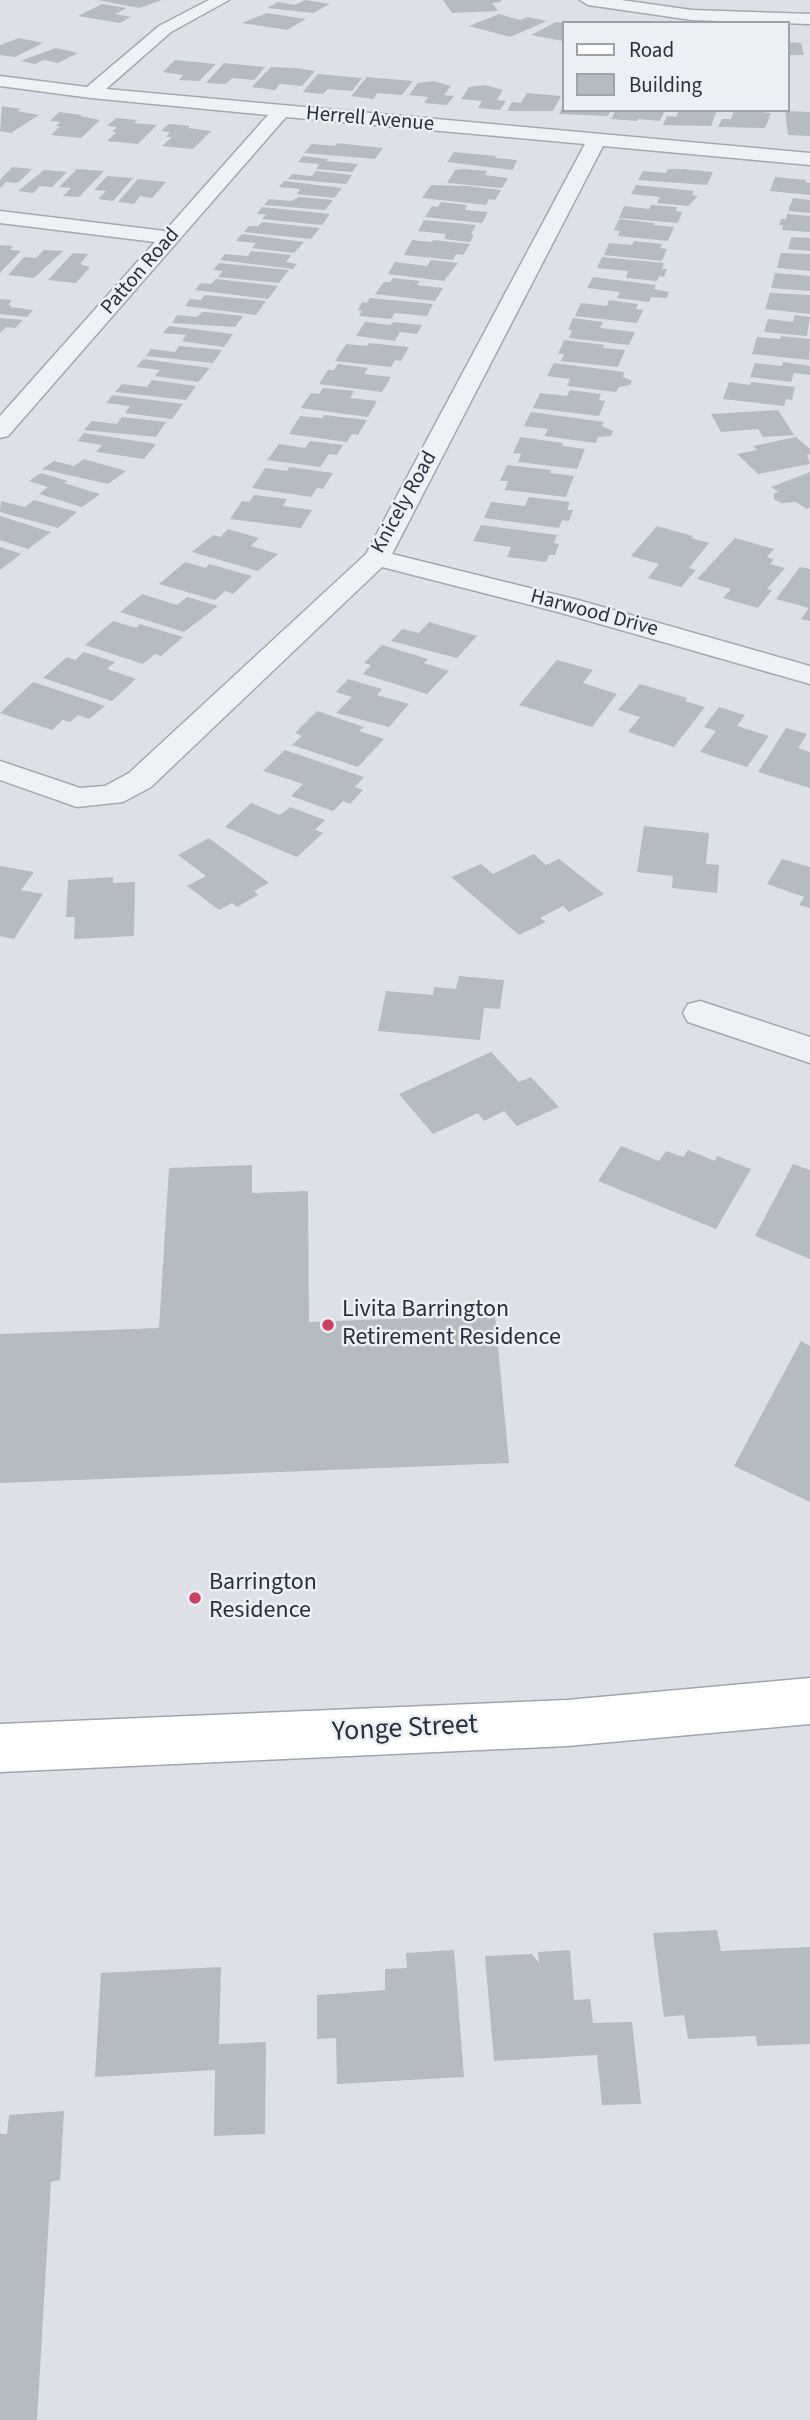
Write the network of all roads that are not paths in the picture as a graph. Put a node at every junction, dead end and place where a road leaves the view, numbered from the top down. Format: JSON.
{"nodes":[{"id":1,"x":221,"y":0,"type":"edge"},
{"id":2,"x":588,"y":0,"type":"edge"},
{"id":3,"x":810,"y":19,"type":"edge"},
{"id":4,"x":0,"y":81,"type":"edge"},
{"id":5,"x":91,"y":93,"type":"junction"},
{"id":6,"x":281,"y":111,"type":"junction"},
{"id":7,"x":596,"y":141,"type":"junction"},
{"id":8,"x":810,"y":159,"type":"edge"},
{"id":9,"x":0,"y":217,"type":"edge"},
{"id":10,"x":171,"y":238,"type":"junction"},
{"id":11,"x":0,"y":431,"type":"edge"},
{"id":12,"x":377,"y":558,"type":"junction"},
{"id":13,"x":810,"y":675,"type":"edge"},
{"id":14,"x":0,"y":771,"type":"edge"},
{"id":15,"x":700,"y":1013,"type":"dead end"},
{"id":16,"x":810,"y":1050,"type":"edge"},
{"id":17,"x":810,"y":1701,"type":"edge"},
{"id":18,"x":0,"y":1748,"type":"edge"}],
"edges":[{"from":1,"to":5,"type":"street"},
{"from":2,"to":3,"type":"street"},
{"from":4,"to":5,"type":"street","name":"Herrell Avenue"},
{"from":5,"to":6,"type":"street","name":"Herrell Avenue"},
{"from":6,"to":7,"type":"street","name":"Herrell Avenue"},
{"from":6,"to":10,"type":"street","name":"Patton Road"},
{"from":7,"to":8,"type":"street","name":"Herrell Avenue"},
{"from":7,"to":12,"type":"street","name":"Knicely Road"},
{"from":9,"to":10,"type":"street"},
{"from":10,"to":11,"type":"street","name":"Patton Road"},
{"from":12,"to":13,"type":"street","name":"Harwood Drive"},
{"from":12,"to":14,"type":"street","name":"Knicely Road"},
{"from":15,"to":16,"type":"street"},
{"from":17,"to":18,"type":"main road","name":"Yonge Street"}]}
